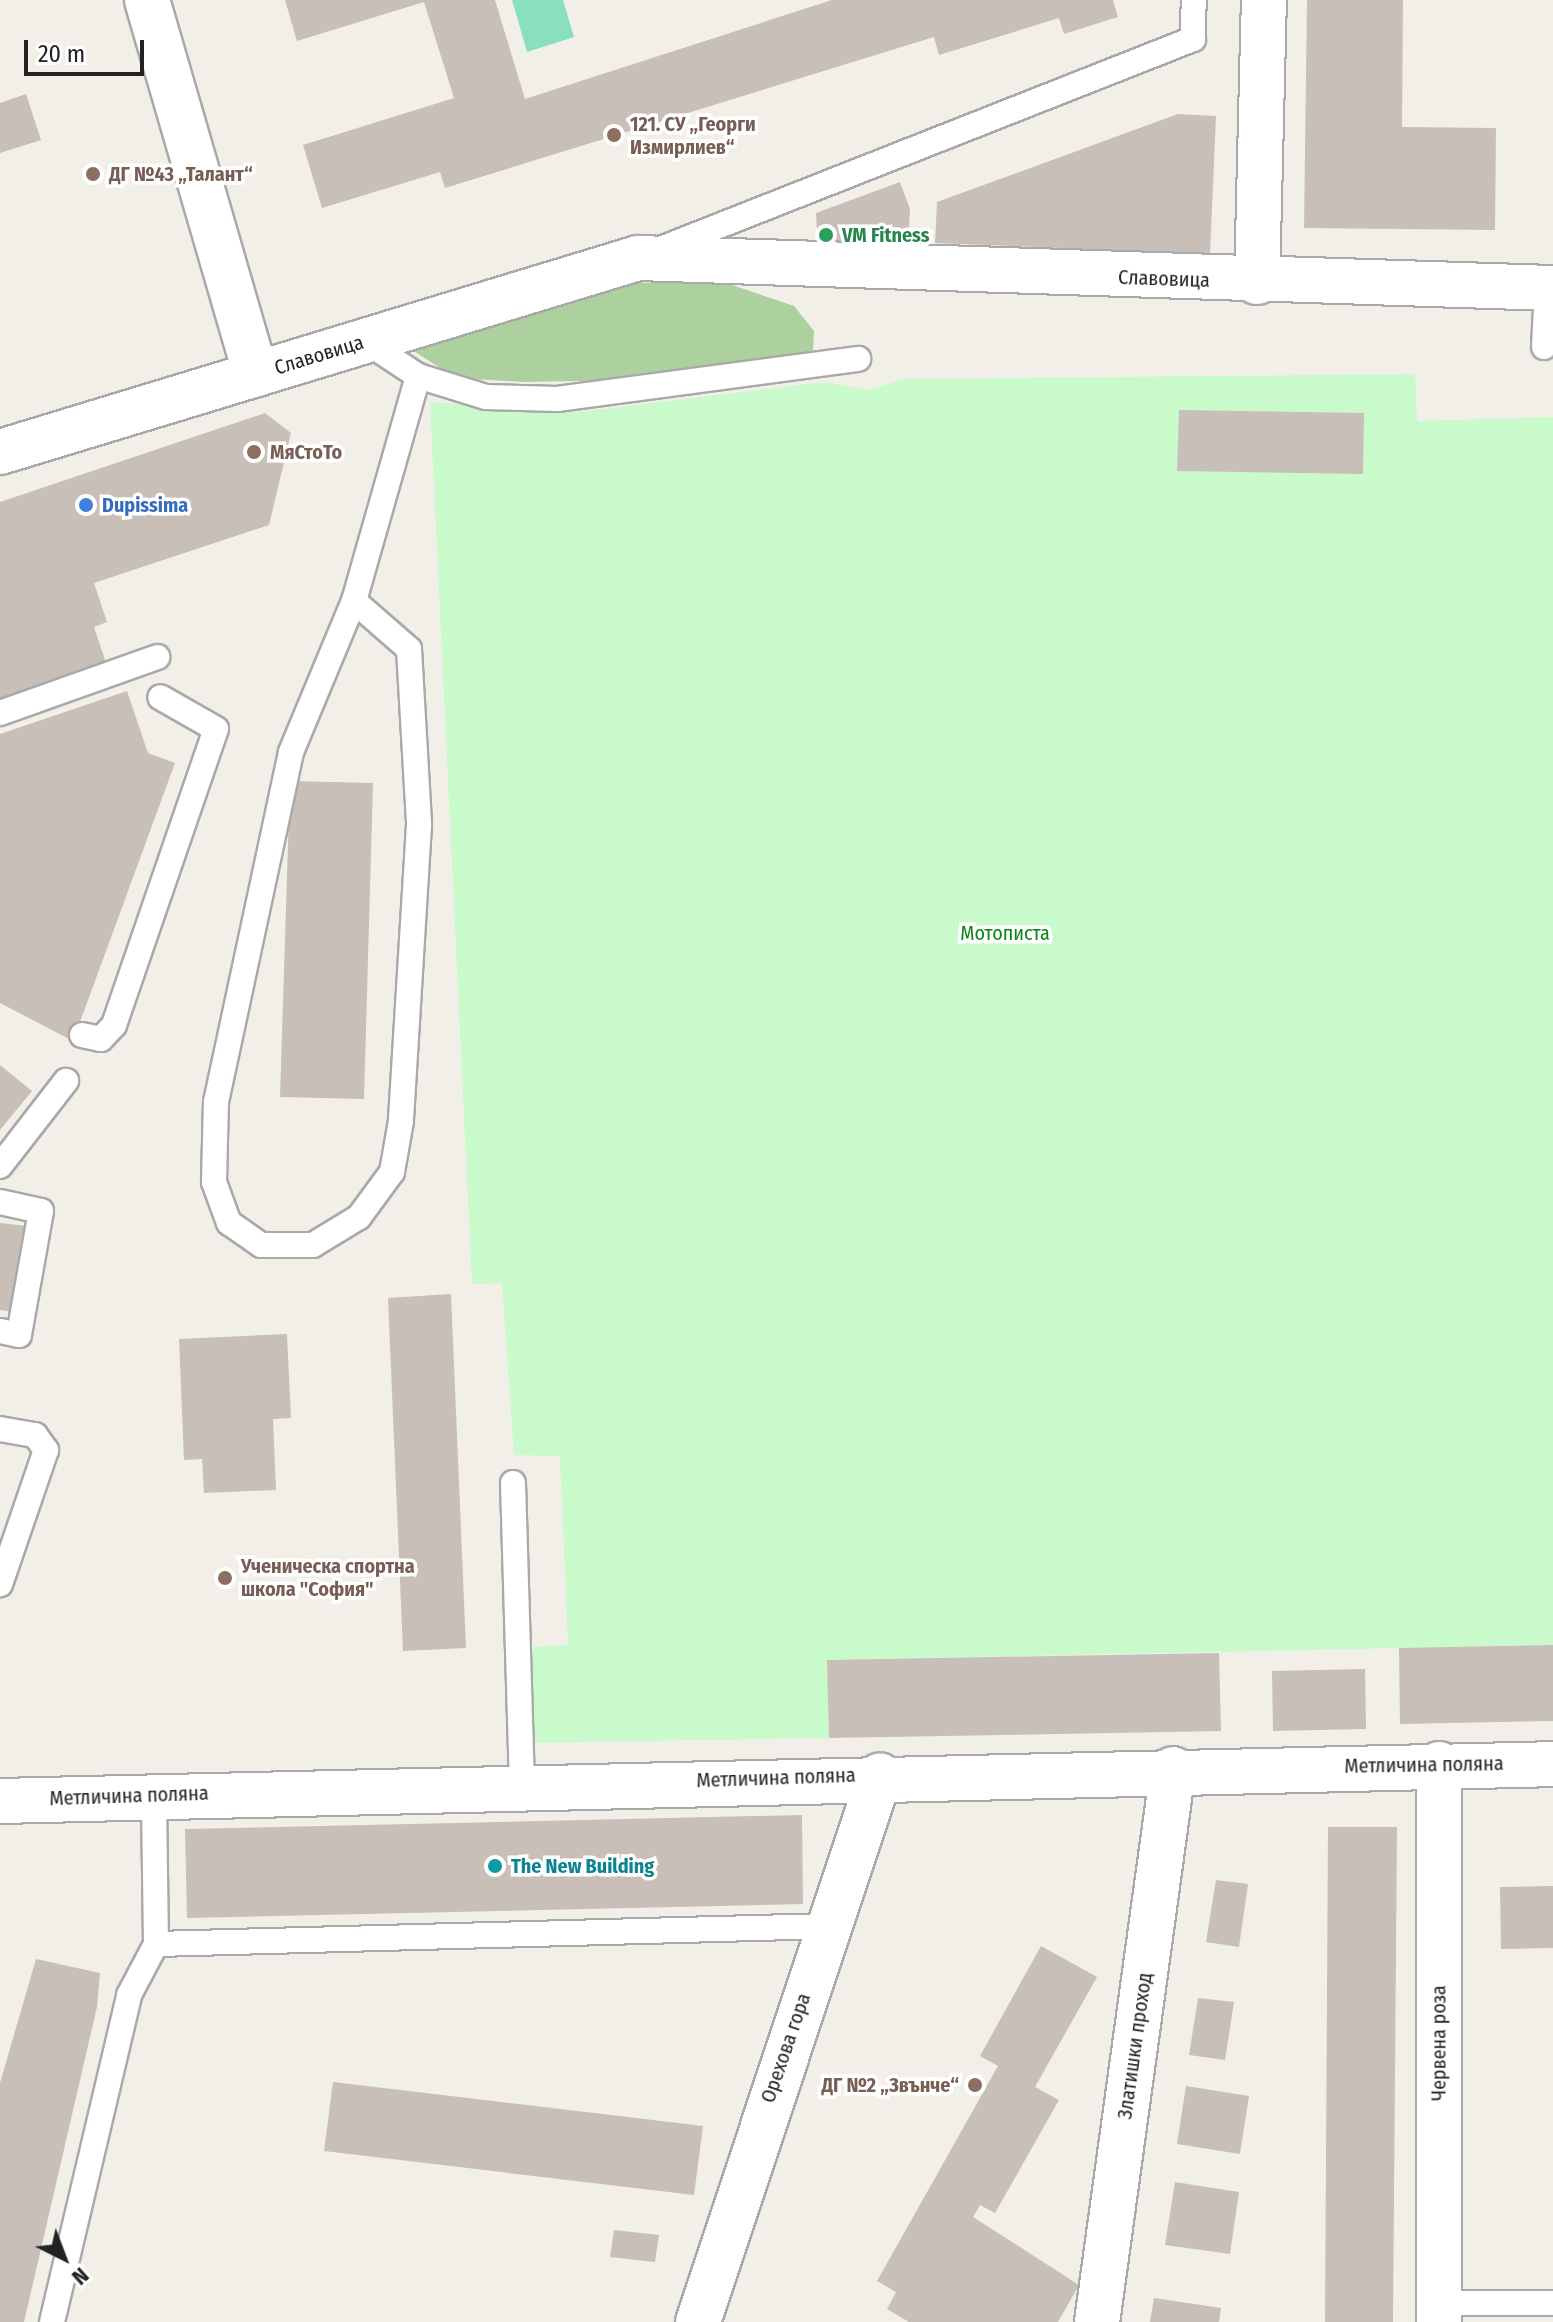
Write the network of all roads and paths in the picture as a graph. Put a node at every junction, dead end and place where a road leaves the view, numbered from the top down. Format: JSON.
{"nodes":[{"id":1,"x":147,"y":0,"type":"edge"},
{"id":2,"x":1194,"y":0,"type":"edge"},
{"id":3,"x":1264,"y":0,"type":"edge"},
{"id":4,"x":638,"y":258,"type":"junction"},
{"id":5,"x":1257,"y":282,"type":"junction"},
{"id":6,"x":1550,"y":288,"type":"edge"},
{"id":7,"x":365,"y":341,"type":"junction"},
{"id":8,"x":1544,"y":347,"type":"dead end"},
{"id":9,"x":858,"y":359,"type":"dead end"},
{"id":10,"x":256,"y":374,"type":"junction"},
{"id":11,"x":418,"y":376,"type":"junction"},
{"id":12,"x":0,"y":452,"type":"edge"},
{"id":13,"x":354,"y":601,"type":"junction"},
{"id":14,"x":157,"y":657,"type":"dead end"},
{"id":15,"x":160,"y":697,"type":"dead end"},
{"id":16,"x":0,"y":713,"type":"edge"},
{"id":17,"x":82,"y":1035,"type":"dead end"},
{"id":18,"x":66,"y":1081,"type":"dead end"},
{"id":19,"x":0,"y":1166,"type":"edge"},
{"id":20,"x":0,"y":1202,"type":"edge"},
{"id":21,"x":0,"y":1331,"type":"edge"},
{"id":22,"x":0,"y":1429,"type":"edge"},
{"id":23,"x":513,"y":1483,"type":"dead end"},
{"id":24,"x":0,"y":1584,"type":"edge"},
{"id":25,"x":1439,"y":1764,"type":"junction"},
{"id":26,"x":1553,"y":1764,"type":"edge"},
{"id":27,"x":1173,"y":1769,"type":"junction"},
{"id":28,"x":880,"y":1775,"type":"junction"},
{"id":29,"x":522,"y":1784,"type":"junction"},
{"id":30,"x":154,"y":1795,"type":"junction"},
{"id":31,"x":0,"y":1801,"type":"edge"},
{"id":32,"x":828,"y":1926,"type":"junction"},
{"id":33,"x":156,"y":1944,"type":"junction"},
{"id":34,"x":1553,"y":2303,"type":"edge"},
{"id":35,"x":1439,"y":2313,"type":"edge"},
{"id":36,"x":52,"y":2322,"type":"edge"},
{"id":37,"x":698,"y":2322,"type":"edge"},
{"id":38,"x":1097,"y":2322,"type":"edge"}],
"edges":[{"from":1,"to":10,"type":"street"},
{"from":2,"to":4,"type":"lane"},
{"from":3,"to":5,"type":"street"},
{"from":4,"to":5,"type":"street","name":"Славовица"},
{"from":4,"to":7,"type":"street","name":"Славовица"},
{"from":5,"to":6,"type":"street","name":"Славовица"},
{"from":6,"to":8,"type":"lane"},
{"from":7,"to":10,"type":"street","name":"Славовица"},
{"from":7,"to":11,"type":"lane"},
{"from":9,"to":11,"type":"lane"},
{"from":10,"to":12,"type":"street","name":"Славовица"},
{"from":11,"to":13,"type":"lane"},
{"from":13,"to":13,"type":"lane"},
{"from":14,"to":16,"type":"lane"},
{"from":15,"to":17,"type":"lane"},
{"from":18,"to":19,"type":"lane"},
{"from":20,"to":21,"type":"lane"},
{"from":22,"to":24,"type":"lane"},
{"from":23,"to":29,"type":"lane"},
{"from":25,"to":26,"type":"street","name":"Метличина поляна"},
{"from":25,"to":27,"type":"street","name":"Метличина поляна"},
{"from":25,"to":35,"type":"street","name":"Червена роза"},
{"from":27,"to":28,"type":"street","name":"Метличина поляна"},
{"from":27,"to":38,"type":"street","name":"Златишки проход"},
{"from":28,"to":29,"type":"street","name":"Метличина поляна"},
{"from":28,"to":32,"type":"street","name":"Орехова гора"},
{"from":29,"to":30,"type":"street","name":"Метличина поляна"},
{"from":30,"to":31,"type":"street","name":"Метличина поляна"},
{"from":30,"to":33,"type":"lane"},
{"from":32,"to":33,"type":"lane"},
{"from":32,"to":37,"type":"street","name":"Орехова гора"},
{"from":33,"to":36,"type":"lane"},
{"from":34,"to":35,"type":"lane"}]}
